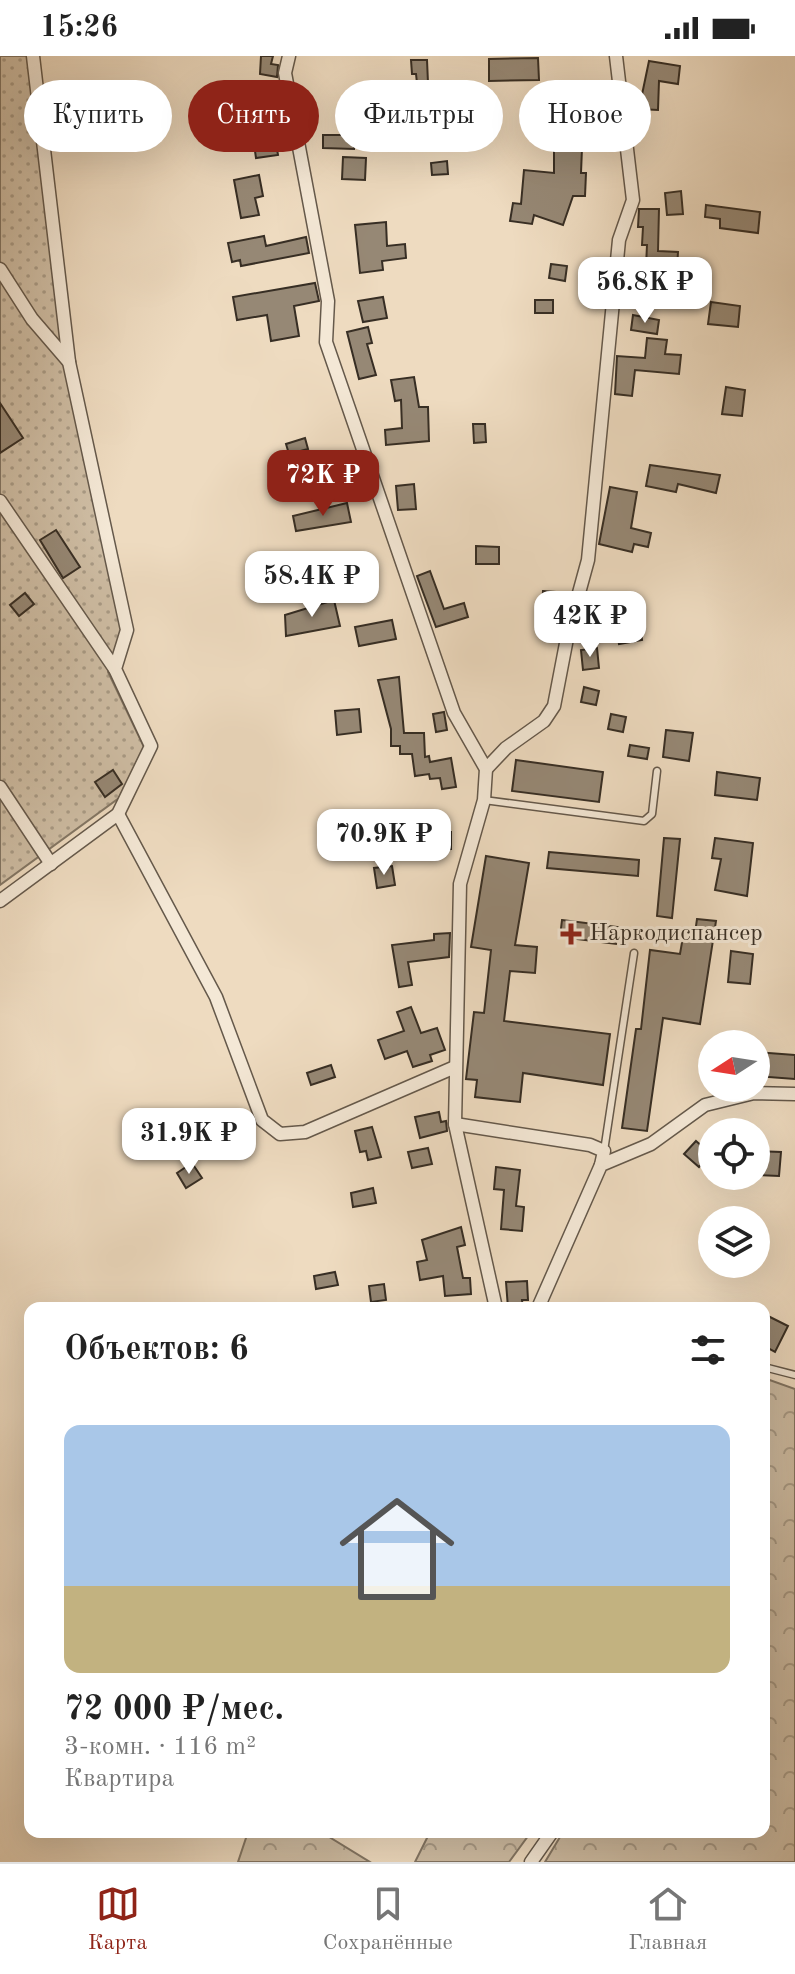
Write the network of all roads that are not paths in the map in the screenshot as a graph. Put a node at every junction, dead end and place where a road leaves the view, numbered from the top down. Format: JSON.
{"nodes":[{"id":1,"x":33,"y":56,"type":"edge"},
{"id":2,"x":289,"y":56,"type":"edge"},
{"id":3,"x":616,"y":56,"type":"edge"},
{"id":4,"x":0,"y":269,"type":"edge"},
{"id":5,"x":69,"y":362,"type":"junction"},
{"id":6,"x":0,"y":501,"type":"edge"},
{"id":7,"x":115,"y":669,"type":"junction"},
{"id":8,"x":486,"y":769,"type":"junction"},
{"id":9,"x":657,"y":771,"type":"dead end"},
{"id":10,"x":0,"y":787,"type":"edge"},
{"id":11,"x":484,"y":800,"type":"junction"},
{"id":12,"x":118,"y":814,"type":"junction"},
{"id":13,"x":51,"y":864,"type":"junction"},
{"id":14,"x":0,"y":901,"type":"edge"},
{"id":15,"x":634,"y":953,"type":"dead end"},
{"id":16,"x":455,"y":1067,"type":"junction"},
{"id":17,"x":795,"y":1094,"type":"edge"},
{"id":18,"x":455,"y":1124,"type":"junction"},
{"id":19,"x":603,"y":1158,"type":"junction"},
{"id":20,"x":495,"y":1302,"type":"edge"},
{"id":21,"x":541,"y":1302,"type":"edge"},
{"id":22,"x":770,"y":1369,"type":"edge"},
{"id":23,"x":795,"y":1375,"type":"edge"},
{"id":24,"x":548,"y":1838,"type":"edge"},
{"id":25,"x":531,"y":1862,"type":"edge"}],
"edges":[{"from":1,"to":5,"type":"street"},
{"from":2,"to":8,"type":"street"},
{"from":3,"to":8,"type":"street"},
{"from":4,"to":5,"type":"street"},
{"from":5,"to":7,"type":"street"},
{"from":6,"to":7,"type":"street"},
{"from":7,"to":12,"type":"street"},
{"from":8,"to":11,"type":"street"},
{"from":9,"to":11,"type":"lane"},
{"from":10,"to":13,"type":"street"},
{"from":11,"to":16,"type":"street"},
{"from":12,"to":13,"type":"street"},
{"from":12,"to":16,"type":"street"},
{"from":13,"to":14,"type":"street"},
{"from":15,"to":19,"type":"lane"},
{"from":16,"to":18,"type":"street"},
{"from":17,"to":19,"type":"street"},
{"from":18,"to":19,"type":"street"},
{"from":18,"to":20,"type":"street"},
{"from":19,"to":21,"type":"street"},
{"from":22,"to":23,"type":"lane"},
{"from":24,"to":25,"type":"street"}]}
